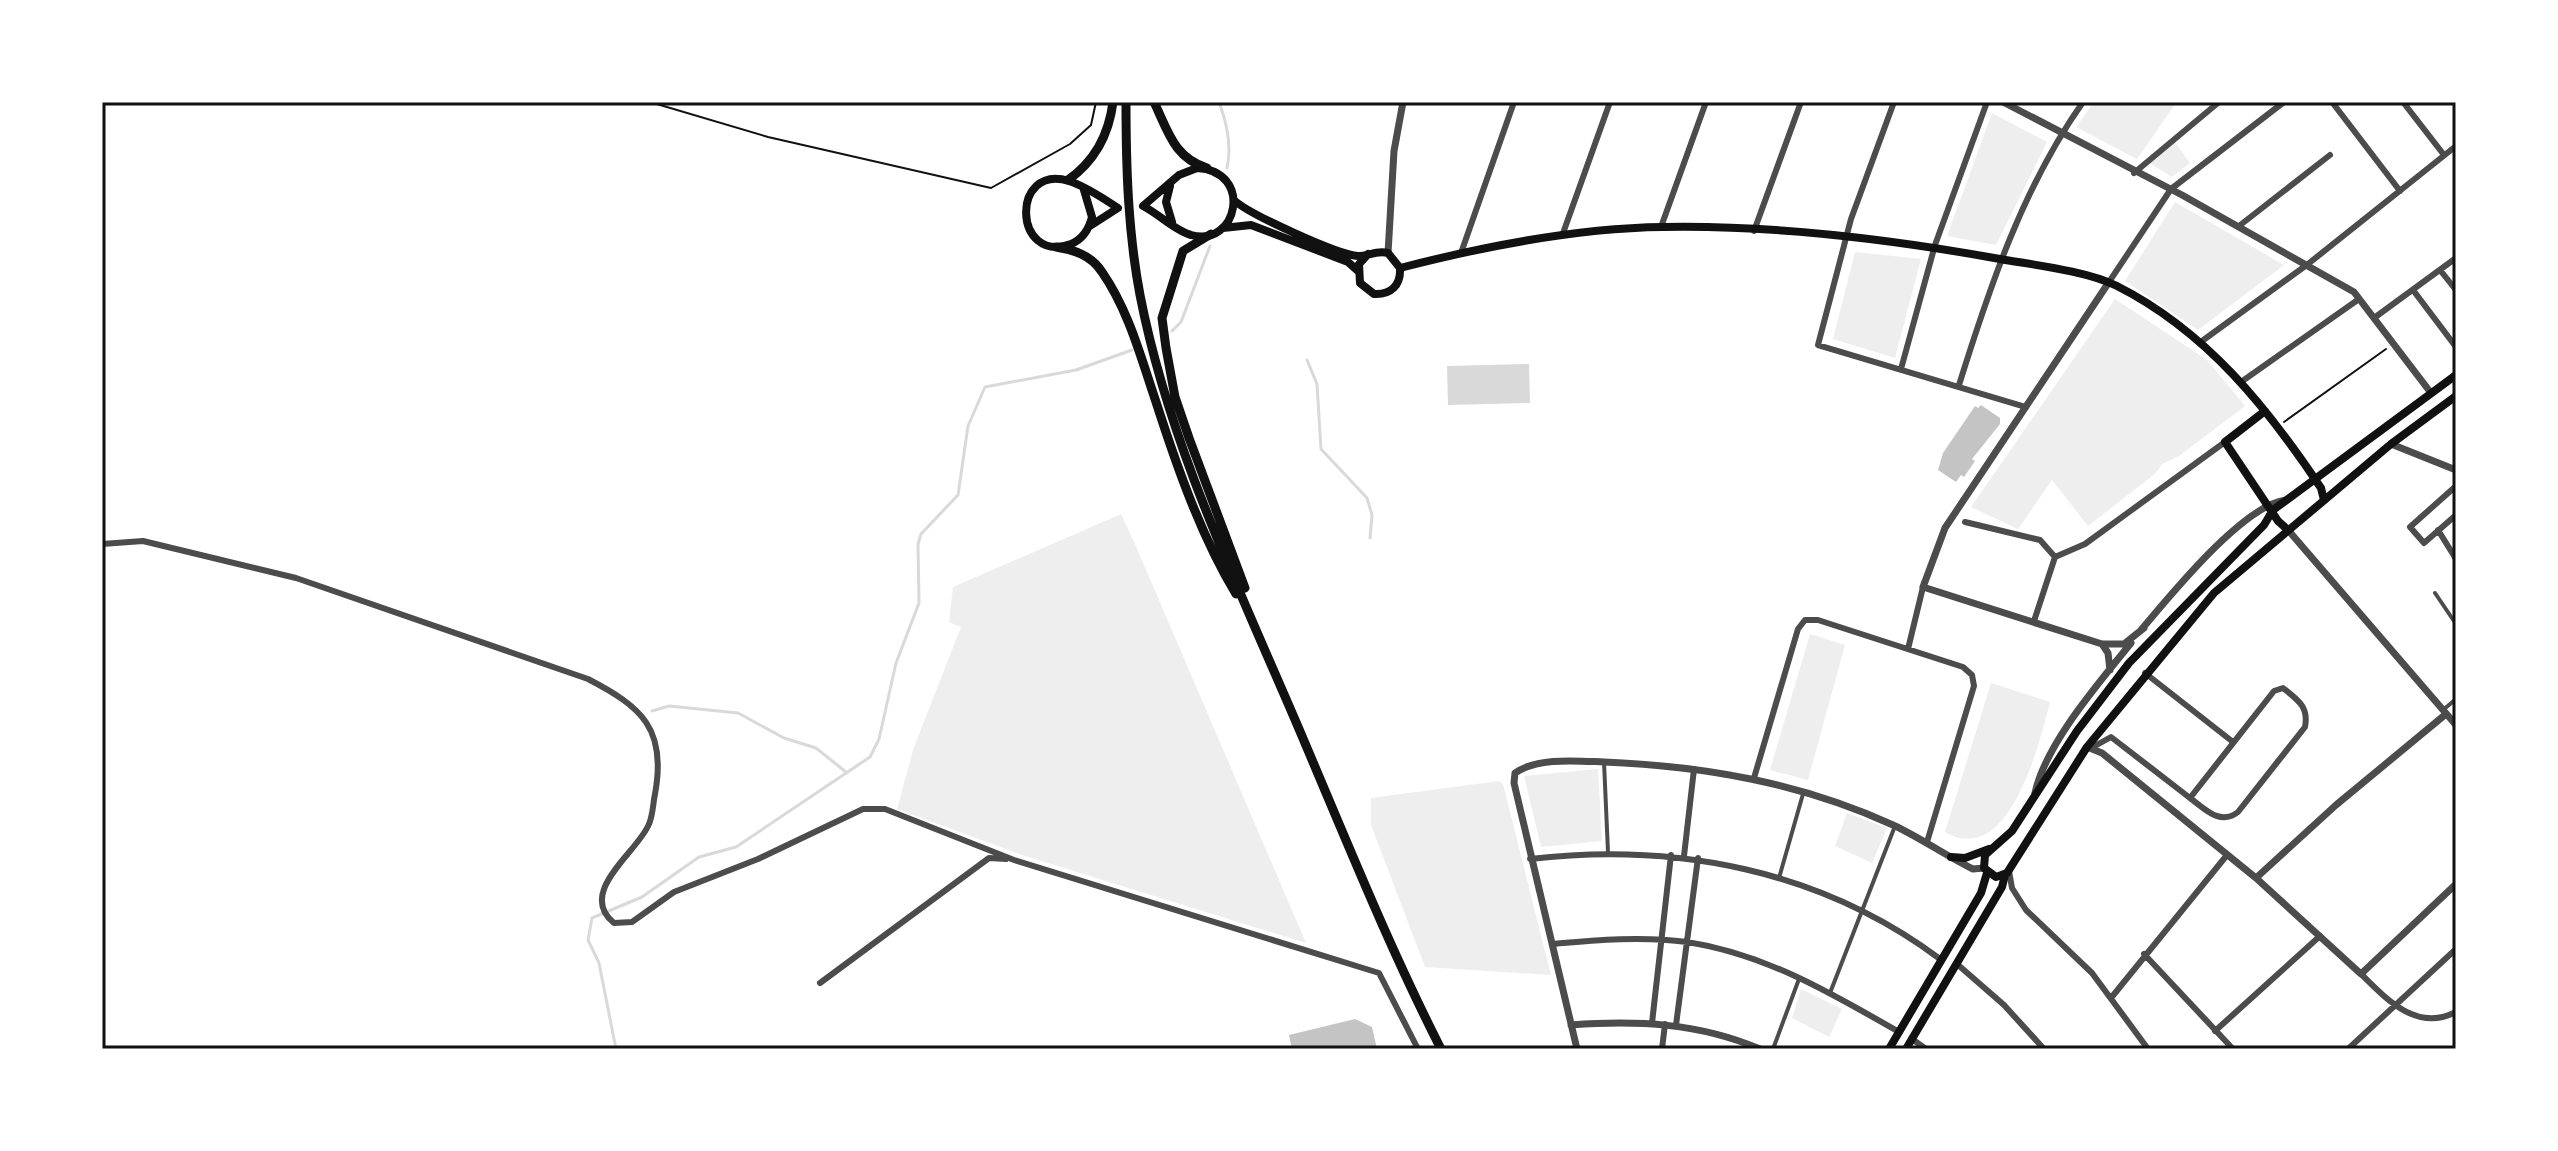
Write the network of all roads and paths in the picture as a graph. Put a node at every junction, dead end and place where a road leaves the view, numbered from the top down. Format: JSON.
{"nodes":[{"id":1,"x":650,"y":102,"type":"edge"},
{"id":2,"x":1096,"y":102,"type":"edge"},
{"id":3,"x":1113,"y":102,"type":"edge"},
{"id":4,"x":1126,"y":102,"type":"edge"},
{"id":5,"x":1154,"y":102,"type":"edge"},
{"id":6,"x":1403,"y":102,"type":"edge"},
{"id":7,"x":1514,"y":102,"type":"edge"},
{"id":8,"x":1610,"y":102,"type":"edge"},
{"id":9,"x":1706,"y":102,"type":"edge"},
{"id":10,"x":1801,"y":102,"type":"edge"},
{"id":11,"x":1894,"y":102,"type":"edge"},
{"id":12,"x":1987,"y":102,"type":"edge"},
{"id":13,"x":2003,"y":102,"type":"edge"},
{"id":14,"x":2083,"y":102,"type":"edge"},
{"id":15,"x":2219,"y":102,"type":"edge"},
{"id":16,"x":2284,"y":102,"type":"edge"},
{"id":17,"x":2332,"y":102,"type":"edge"},
{"id":18,"x":2403,"y":102,"type":"edge"},
{"id":19,"x":2060,"y":134,"type":"junction"},
{"id":20,"x":2456,"y":146,"type":"edge"},
{"id":21,"x":2330,"y":155,"type":"dead end"},
{"id":22,"x":2444,"y":155,"type":"junction"},
{"id":23,"x":1207,"y":168,"type":"junction"},
{"id":24,"x":2134,"y":173,"type":"junction"},
{"id":25,"x":1068,"y":180,"type":"junction"},
{"id":26,"x":1172,"y":181,"type":"junction"},
{"id":27,"x":2171,"y":189,"type":"junction"},
{"id":28,"x":1084,"y":190,"type":"junction"},
{"id":29,"x":2400,"y":191,"type":"junction"},
{"id":30,"x":1234,"y":200,"type":"junction"},
{"id":31,"x":1173,"y":223,"type":"junction"},
{"id":32,"x":1090,"y":226,"type":"junction"},
{"id":33,"x":2239,"y":226,"type":"junction"},
{"id":34,"x":1661,"y":227,"type":"junction"},
{"id":35,"x":1222,"y":228,"type":"junction"},
{"id":36,"x":1754,"y":231,"type":"junction"},
{"id":37,"x":1211,"y":234,"type":"junction"},
{"id":38,"x":1562,"y":236,"type":"junction"},
{"id":39,"x":1846,"y":238,"type":"junction"},
{"id":40,"x":1935,"y":245,"type":"junction"},
{"id":41,"x":1056,"y":247,"type":"junction"},
{"id":42,"x":1388,"y":253,"type":"junction"},
{"id":43,"x":1461,"y":253,"type":"junction"},
{"id":44,"x":1368,"y":254,"type":"junction"},
{"id":45,"x":2456,"y":258,"type":"edge"},
{"id":46,"x":2000,"y":259,"type":"junction"},
{"id":47,"x":2308,"y":264,"type":"junction"},
{"id":48,"x":1400,"y":268,"type":"junction"},
{"id":49,"x":2440,"y":270,"type":"junction"},
{"id":50,"x":1358,"y":271,"type":"junction"},
{"id":51,"x":2109,"y":282,"type":"junction"},
{"id":52,"x":2413,"y":290,"type":"junction"},
{"id":53,"x":2456,"y":290,"type":"edge"},
{"id":54,"x":2359,"y":299,"type":"junction"},
{"id":55,"x":2374,"y":318,"type":"junction"},
{"id":56,"x":2202,"y":341,"type":"junction"},
{"id":57,"x":2393,"y":343,"type":"junction"},
{"id":58,"x":2456,"y":347,"type":"edge"},
{"id":59,"x":1901,"y":369,"type":"junction"},
{"id":60,"x":2456,"y":375,"type":"edge"},
{"id":61,"x":2241,"y":382,"type":"junction"},
{"id":62,"x":1959,"y":385,"type":"junction"},
{"id":63,"x":2431,"y":393,"type":"junction"},
{"id":64,"x":2456,"y":396,"type":"edge"},
{"id":65,"x":2026,"y":407,"type":"junction"},
{"id":66,"x":2265,"y":411,"type":"junction"},
{"id":67,"x":2279,"y":426,"type":"junction"},
{"id":68,"x":2225,"y":442,"type":"junction"},
{"id":69,"x":2391,"y":444,"type":"junction"},
{"id":70,"x":2456,"y":461,"type":"edge"},
{"id":71,"x":2448,"y":466,"type":"junction"},
{"id":72,"x":2456,"y":470,"type":"edge"},
{"id":73,"x":2315,"y":478,"type":"junction"},
{"id":74,"x":2456,"y":486,"type":"edge"},
{"id":75,"x":2324,"y":500,"type":"junction"},
{"id":76,"x":2270,"y":507,"type":"junction"},
{"id":77,"x":2456,"y":515,"type":"edge"},
{"id":78,"x":1965,"y":522,"type":"dead end"},
{"id":79,"x":2288,"y":530,"type":"junction"},
{"id":80,"x":2438,"y":530,"type":"junction"},
{"id":81,"x":102,"y":544,"type":"edge"},
{"id":82,"x":2055,"y":557,"type":"junction"},
{"id":83,"x":2456,"y":559,"type":"edge"},
{"id":84,"x":1923,"y":587,"type":"junction"},
{"id":85,"x":2435,"y":593,"type":"dead end"},
{"id":86,"x":1251,"y":618,"type":"junction"},
{"id":87,"x":2034,"y":621,"type":"junction"},
{"id":88,"x":2456,"y":624,"type":"edge"},
{"id":89,"x":2144,"y":628,"type":"junction"},
{"id":90,"x":2102,"y":644,"type":"junction"},
{"id":91,"x":1908,"y":649,"type":"junction"},
{"id":92,"x":2110,"y":670,"type":"junction"},
{"id":93,"x":2145,"y":673,"type":"junction"},
{"id":94,"x":1280,"y":685,"type":"junction"},
{"id":95,"x":2456,"y":699,"type":"edge"},
{"id":96,"x":2444,"y":712,"type":"junction"},
{"id":97,"x":2456,"y":725,"type":"edge"},
{"id":98,"x":2233,"y":742,"type":"junction"},
{"id":99,"x":2090,"y":747,"type":"junction"},
{"id":100,"x":1604,"y":762,"type":"junction"},
{"id":101,"x":1694,"y":767,"type":"junction"},
{"id":102,"x":1754,"y":778,"type":"junction"},
{"id":103,"x":1804,"y":791,"type":"junction"},
{"id":104,"x":2190,"y":798,"type":"junction"},
{"id":105,"x":2034,"y":799,"type":"junction"},
{"id":106,"x":1895,"y":826,"type":"junction"},
{"id":107,"x":2009,"y":835,"type":"junction"},
{"id":108,"x":1927,"y":842,"type":"junction"},
{"id":109,"x":1995,"y":849,"type":"junction"},
{"id":110,"x":1608,"y":852,"type":"junction"},
{"id":111,"x":1671,"y":855,"type":"junction"},
{"id":112,"x":2227,"y":855,"type":"junction"},
{"id":113,"x":1684,"y":856,"type":"junction"},
{"id":114,"x":1951,"y":857,"type":"junction"},
{"id":115,"x":1698,"y":858,"type":"junction"},
{"id":116,"x":1530,"y":859,"type":"junction"},
{"id":117,"x":1014,"y":860,"type":"junction"},
{"id":118,"x":1985,"y":870,"type":"junction"},
{"id":119,"x":2008,"y":870,"type":"junction"},
{"id":120,"x":1779,"y":878,"type":"junction"},
{"id":121,"x":2256,"y":878,"type":"junction"},
{"id":122,"x":2456,"y":884,"type":"edge"},
{"id":123,"x":1862,"y":912,"type":"junction"},
{"id":124,"x":2320,"y":936,"type":"junction"},
{"id":125,"x":1661,"y":940,"type":"junction"},
{"id":126,"x":1686,"y":942,"type":"junction"},
{"id":127,"x":1552,"y":944,"type":"junction"},
{"id":128,"x":2456,"y":949,"type":"edge"},
{"id":129,"x":2144,"y":954,"type":"junction"},
{"id":130,"x":1940,"y":959,"type":"junction"},
{"id":131,"x":1957,"y":964,"type":"junction"},
{"id":132,"x":2361,"y":974,"type":"junction"},
{"id":133,"x":1800,"y":977,"type":"junction"},
{"id":134,"x":820,"y":983,"type":"dead end"},
{"id":135,"x":1830,"y":993,"type":"junction"},
{"id":136,"x":2111,"y":998,"type":"junction"},
{"id":137,"x":2394,"y":1007,"type":"junction"},
{"id":138,"x":2456,"y":1012,"type":"edge"},
{"id":139,"x":1652,"y":1023,"type":"junction"},
{"id":140,"x":1665,"y":1024,"type":"junction"},
{"id":141,"x":1571,"y":1025,"type":"junction"},
{"id":142,"x":1676,"y":1025,"type":"junction"},
{"id":143,"x":2215,"y":1031,"type":"junction"},
{"id":144,"x":1899,"y":1032,"type":"junction"},
{"id":145,"x":1912,"y":1039,"type":"junction"},
{"id":146,"x":1418,"y":1049,"type":"edge"},
{"id":147,"x":1441,"y":1049,"type":"edge"},
{"id":148,"x":1577,"y":1049,"type":"edge"},
{"id":149,"x":1662,"y":1049,"type":"edge"},
{"id":150,"x":1760,"y":1049,"type":"edge"},
{"id":151,"x":1773,"y":1049,"type":"edge"},
{"id":152,"x":1889,"y":1049,"type":"edge"},
{"id":153,"x":1906,"y":1049,"type":"edge"},
{"id":154,"x":1926,"y":1049,"type":"edge"},
{"id":155,"x":2044,"y":1049,"type":"edge"},
{"id":156,"x":2148,"y":1049,"type":"edge"},
{"id":157,"x":2233,"y":1049,"type":"edge"},
{"id":158,"x":2348,"y":1049,"type":"edge"}],
"edges":[{"from":1,"to":2,"type":"path"},
{"from":3,"to":25,"type":"main road"},
{"from":4,"to":86,"type":"main road"},
{"from":5,"to":23,"type":"main road"},
{"from":6,"to":42,"type":"street"},
{"from":7,"to":43,"type":"street"},
{"from":8,"to":38,"type":"street"},
{"from":9,"to":34,"type":"street"},
{"from":10,"to":36,"type":"street"},
{"from":11,"to":39,"type":"street"},
{"from":12,"to":40,"type":"street"},
{"from":13,"to":19,"type":"street"},
{"from":14,"to":19,"type":"street"},
{"from":15,"to":24,"type":"street"},
{"from":16,"to":27,"type":"street"},
{"from":17,"to":29,"type":"street"},
{"from":18,"to":22,"type":"street"},
{"from":19,"to":24,"type":"street"},
{"from":19,"to":46,"type":"street"},
{"from":20,"to":22,"type":"street"},
{"from":21,"to":33,"type":"street"},
{"from":22,"to":29,"type":"street"},
{"from":23,"to":26,"type":"main road"},
{"from":23,"to":30,"type":"main road"},
{"from":24,"to":27,"type":"street"},
{"from":25,"to":28,"type":"main road"},
{"from":25,"to":41,"type":"main road"},
{"from":26,"to":31,"type":"main road"},
{"from":26,"to":31,"type":"main road"},
{"from":27,"to":33,"type":"street"},
{"from":27,"to":51,"type":"street"},
{"from":28,"to":32,"type":"main road"},
{"from":28,"to":32,"type":"main road"},
{"from":29,"to":47,"type":"street"},
{"from":30,"to":35,"type":"main road"},
{"from":30,"to":44,"type":"main road"},
{"from":31,"to":37,"type":"main road"},
{"from":32,"to":41,"type":"main road"},
{"from":33,"to":47,"type":"street"},
{"from":34,"to":36,"type":"main road"},
{"from":34,"to":38,"type":"main road"},
{"from":35,"to":37,"type":"main road"},
{"from":35,"to":50,"type":"main road"},
{"from":36,"to":39,"type":"main road"},
{"from":37,"to":94,"type":"main road"},
{"from":38,"to":43,"type":"main road"},
{"from":39,"to":40,"type":"main road"},
{"from":39,"to":59,"type":"street"},
{"from":40,"to":46,"type":"main road"},
{"from":40,"to":59,"type":"street"},
{"from":41,"to":86,"type":"main road"},
{"from":42,"to":44,"type":"main road"},
{"from":42,"to":48,"type":"main road"},
{"from":43,"to":48,"type":"main road"},
{"from":44,"to":50,"type":"main road"},
{"from":45,"to":49,"type":"street"},
{"from":46,"to":51,"type":"main road"},
{"from":46,"to":62,"type":"street"},
{"from":47,"to":54,"type":"street"},
{"from":47,"to":56,"type":"street"},
{"from":48,"to":50,"type":"main road"},
{"from":49,"to":52,"type":"street"},
{"from":49,"to":53,"type":"street"},
{"from":51,"to":56,"type":"main road"},
{"from":51,"to":65,"type":"street"},
{"from":52,"to":55,"type":"street"},
{"from":52,"to":58,"type":"street"},
{"from":54,"to":55,"type":"street"},
{"from":54,"to":61,"type":"street"},
{"from":55,"to":57,"type":"street"},
{"from":56,"to":61,"type":"main road"},
{"from":57,"to":63,"type":"street"},
{"from":57,"to":67,"type":"path"},
{"from":59,"to":62,"type":"street"},
{"from":60,"to":63,"type":"main road"},
{"from":61,"to":66,"type":"main road"},
{"from":62,"to":65,"type":"street"},
{"from":63,"to":73,"type":"main road"},
{"from":64,"to":69,"type":"main road"},
{"from":65,"to":84,"type":"street"},
{"from":66,"to":67,"type":"main road"},
{"from":66,"to":68,"type":"main road"},
{"from":67,"to":73,"type":"main road"},
{"from":68,"to":76,"type":"main road"},
{"from":68,"to":82,"type":"street"},
{"from":69,"to":71,"type":"street"},
{"from":69,"to":75,"type":"main road"},
{"from":70,"to":71,"type":"street"},
{"from":71,"to":72,"type":"street"},
{"from":73,"to":75,"type":"main road"},
{"from":73,"to":76,"type":"main road"},
{"from":74,"to":80,"type":"street"},
{"from":75,"to":79,"type":"main road"},
{"from":76,"to":79,"type":"main road"},
{"from":76,"to":89,"type":"street"},
{"from":76,"to":105,"type":"main road"},
{"from":77,"to":80,"type":"street"},
{"from":78,"to":82,"type":"street"},
{"from":79,"to":93,"type":"main road"},
{"from":79,"to":96,"type":"street"},
{"from":80,"to":83,"type":"street"},
{"from":81,"to":117,"type":"street"},
{"from":82,"to":87,"type":"street"},
{"from":84,"to":87,"type":"street"},
{"from":84,"to":91,"type":"street"},
{"from":85,"to":88,"type":"street"},
{"from":86,"to":94,"type":"main road"},
{"from":87,"to":90,"type":"street"},
{"from":89,"to":90,"type":"street"},
{"from":89,"to":92,"type":"street"},
{"from":90,"to":92,"type":"street"},
{"from":91,"to":102,"type":"street"},
{"from":91,"to":108,"type":"street"},
{"from":92,"to":105,"type":"street"},
{"from":93,"to":98,"type":"street"},
{"from":93,"to":99,"type":"main road"},
{"from":94,"to":147,"type":"main road"},
{"from":95,"to":96,"type":"street"},
{"from":96,"to":97,"type":"street"},
{"from":96,"to":121,"type":"street"},
{"from":98,"to":104,"type":"street"},
{"from":98,"to":104,"type":"street"},
{"from":99,"to":104,"type":"street"},
{"from":99,"to":112,"type":"street"},
{"from":99,"to":119,"type":"main road"},
{"from":100,"to":101,"type":"street"},
{"from":100,"to":110,"type":"street"},
{"from":100,"to":116,"type":"street"},
{"from":101,"to":102,"type":"street"},
{"from":101,"to":113,"type":"street"},
{"from":102,"to":103,"type":"street"},
{"from":103,"to":106,"type":"street"},
{"from":103,"to":120,"type":"street"},
{"from":105,"to":107,"type":"main road"},
{"from":106,"to":108,"type":"street"},
{"from":106,"to":123,"type":"street"},
{"from":107,"to":109,"type":"main road"},
{"from":107,"to":114,"type":"main road"},
{"from":108,"to":114,"type":"street"},
{"from":109,"to":118,"type":"main road"},
{"from":109,"to":119,"type":"main road"},
{"from":110,"to":111,"type":"street"},
{"from":110,"to":116,"type":"street"},
{"from":111,"to":113,"type":"street"},
{"from":111,"to":125,"type":"street"},
{"from":112,"to":121,"type":"street"},
{"from":112,"to":129,"type":"street"},
{"from":113,"to":115,"type":"street"},
{"from":114,"to":118,"type":"street"},
{"from":115,"to":120,"type":"street"},
{"from":115,"to":126,"type":"street"},
{"from":116,"to":127,"type":"street"},
{"from":117,"to":134,"type":"street"},
{"from":117,"to":146,"type":"street"},
{"from":118,"to":119,"type":"main road"},
{"from":118,"to":130,"type":"main road"},
{"from":119,"to":131,"type":"main road"},
{"from":119,"to":136,"type":"street"},
{"from":120,"to":123,"type":"street"},
{"from":121,"to":124,"type":"street"},
{"from":122,"to":132,"type":"street"},
{"from":123,"to":130,"type":"street"},
{"from":123,"to":135,"type":"street"},
{"from":124,"to":132,"type":"street"},
{"from":124,"to":143,"type":"street"},
{"from":125,"to":126,"type":"street"},
{"from":125,"to":127,"type":"street"},
{"from":125,"to":139,"type":"street"},
{"from":126,"to":133,"type":"street"},
{"from":126,"to":142,"type":"street"},
{"from":127,"to":141,"type":"street"},
{"from":128,"to":137,"type":"street"},
{"from":129,"to":136,"type":"street"},
{"from":129,"to":143,"type":"street"},
{"from":130,"to":144,"type":"main road"},
{"from":131,"to":145,"type":"main road"},
{"from":131,"to":155,"type":"street"},
{"from":132,"to":137,"type":"street"},
{"from":133,"to":135,"type":"street"},
{"from":133,"to":151,"type":"street"},
{"from":135,"to":144,"type":"street"},
{"from":136,"to":156,"type":"street"},
{"from":137,"to":138,"type":"street"},
{"from":137,"to":158,"type":"street"},
{"from":139,"to":140,"type":"street"},
{"from":139,"to":141,"type":"street"},
{"from":140,"to":142,"type":"street"},
{"from":140,"to":149,"type":"street"},
{"from":141,"to":148,"type":"street"},
{"from":142,"to":150,"type":"street"},
{"from":143,"to":157,"type":"street"},
{"from":144,"to":152,"type":"main road"},
{"from":145,"to":153,"type":"main road"},
{"from":145,"to":154,"type":"street"}]}
